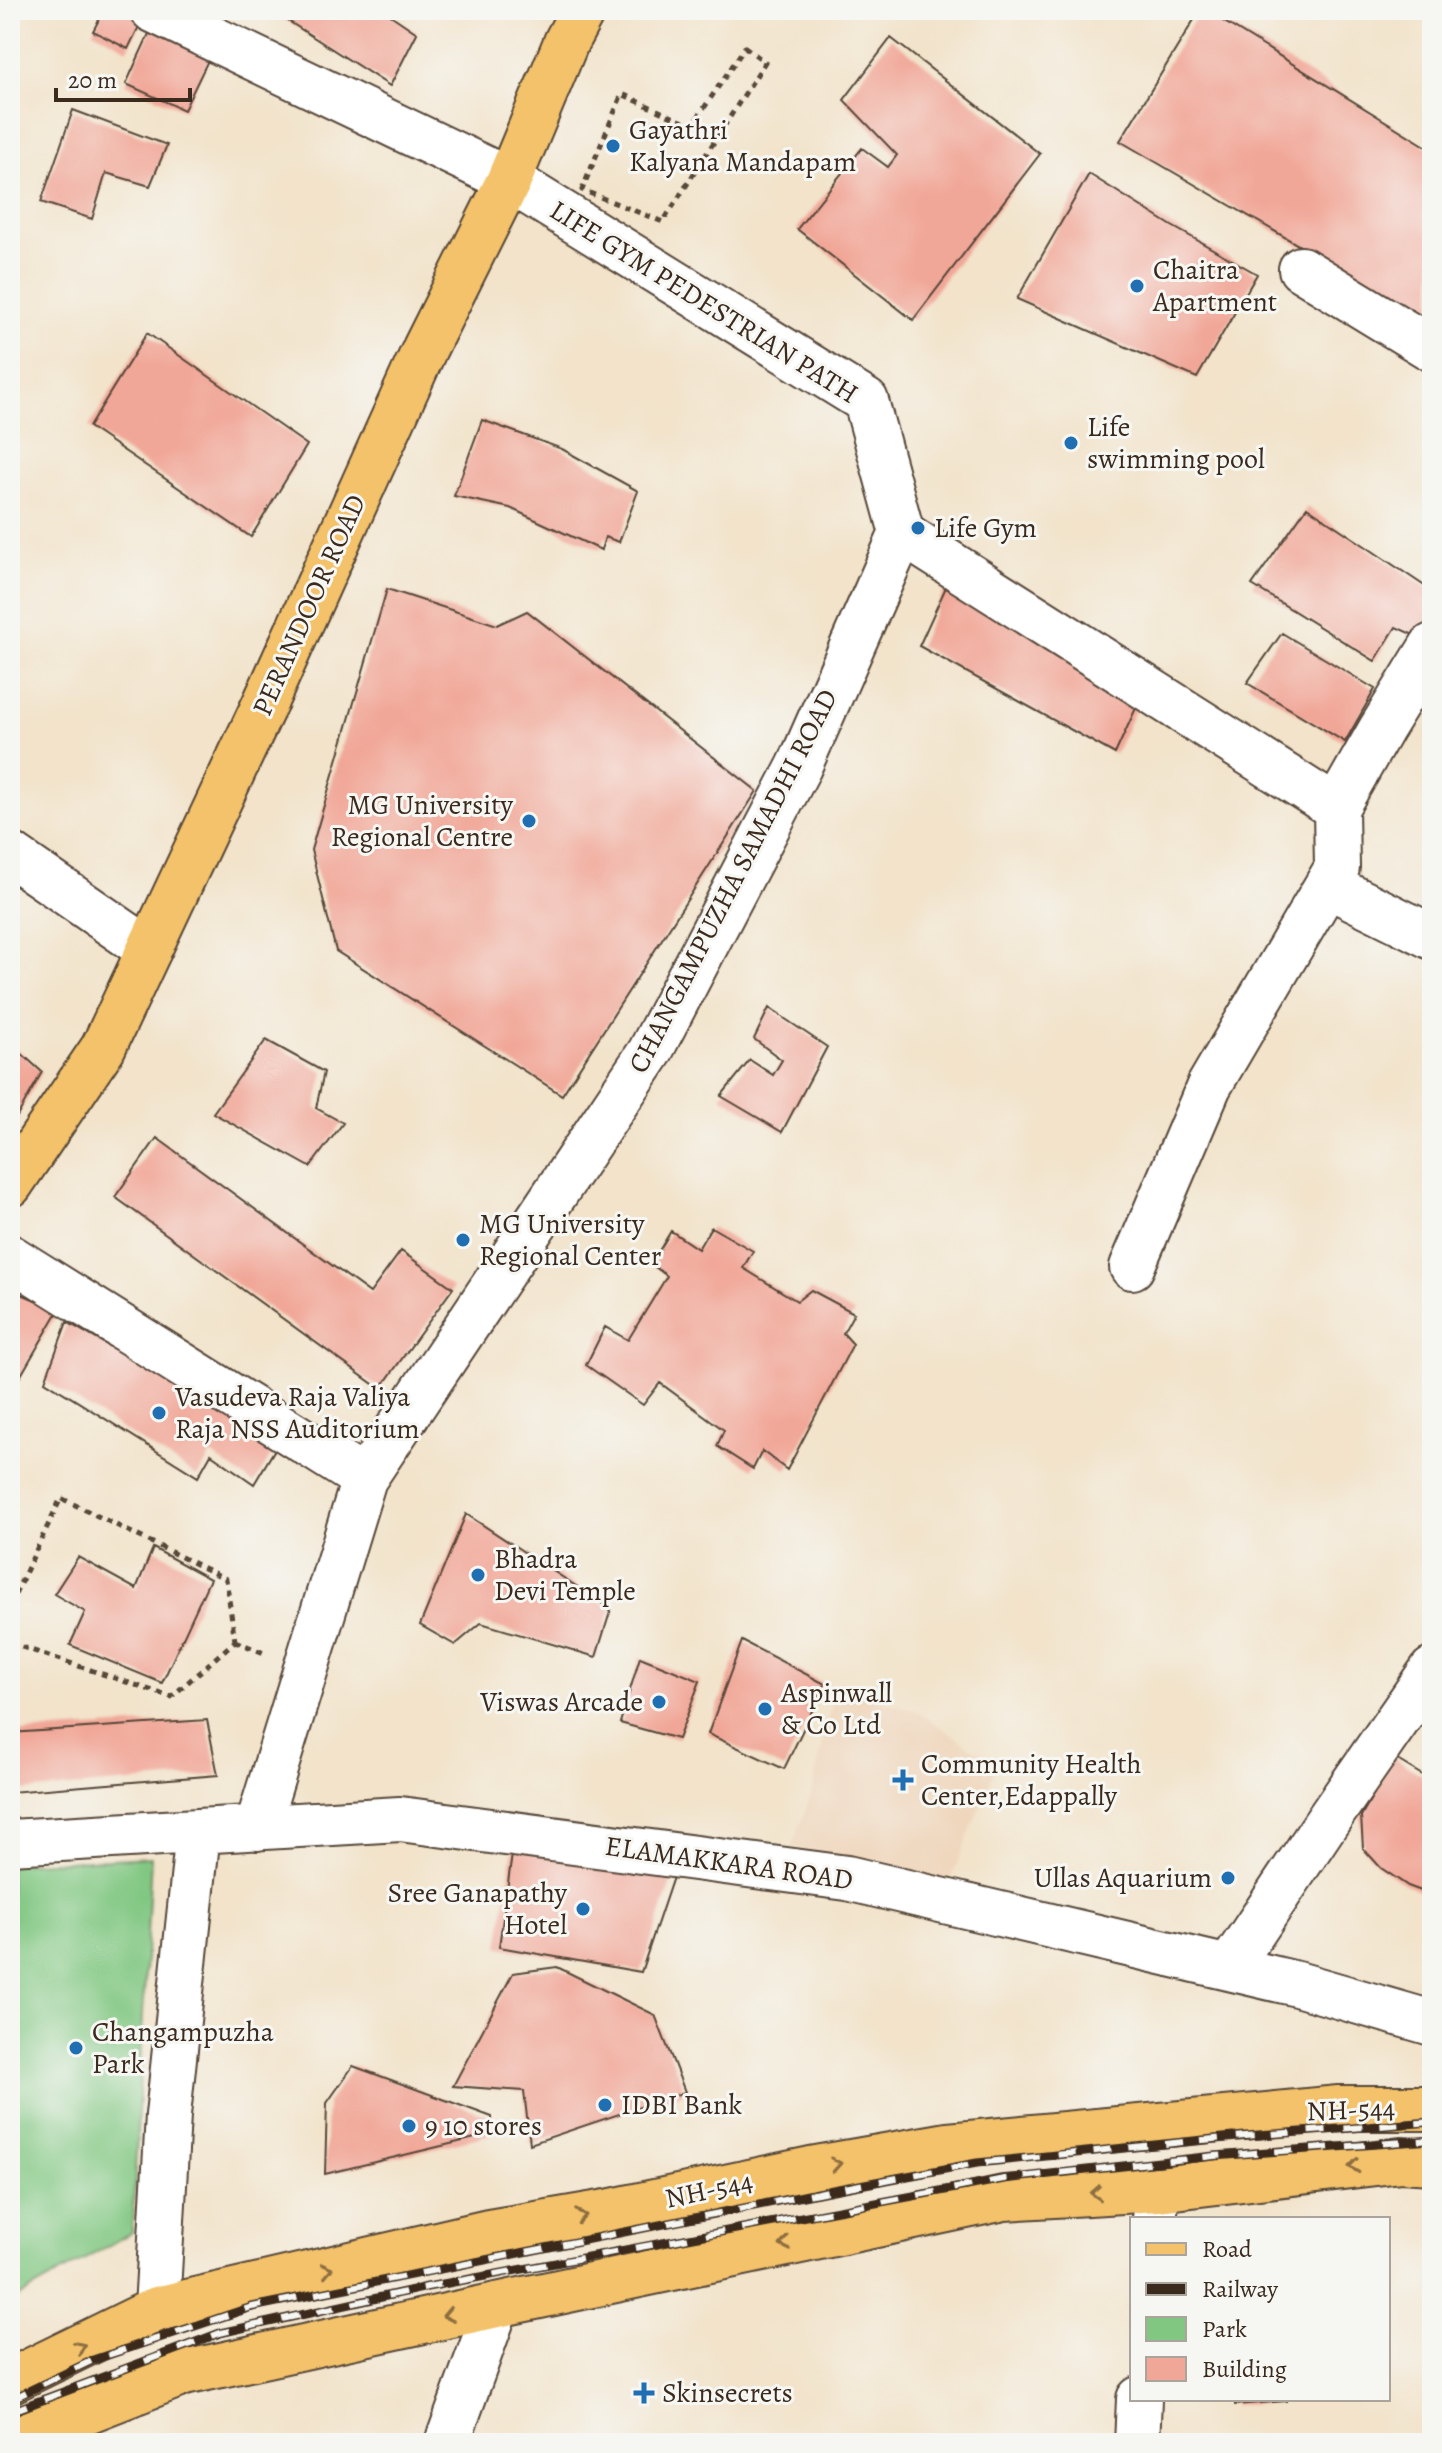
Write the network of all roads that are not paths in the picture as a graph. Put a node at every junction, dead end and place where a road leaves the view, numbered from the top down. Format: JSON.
{"nodes":[{"id":1,"x":153,"y":10,"type":"edge"},
{"id":2,"x":583,"y":10,"type":"edge"},
{"id":3,"x":509,"y":180,"type":"junction"},
{"id":4,"x":1301,"y":269,"type":"dead end"},
{"id":5,"x":1432,"y":349,"type":"edge"},
{"id":6,"x":902,"y":533,"type":"junction"},
{"id":7,"x":1432,"y":646,"type":"edge"},
{"id":8,"x":1336,"y":808,"type":"junction"},
{"id":9,"x":10,"y":854,"type":"edge"},
{"id":10,"x":1327,"y":885,"type":"junction"},
{"id":11,"x":1432,"y":937,"type":"edge"},
{"id":12,"x":149,"y":950,"type":"junction"},
{"id":13,"x":10,"y":1185,"type":"edge"},
{"id":14,"x":10,"y":1257,"type":"edge"},
{"id":15,"x":1132,"y":1267,"type":"dead end"},
{"id":16,"x":364,"y":1479,"type":"junction"},
{"id":17,"x":1432,"y":1670,"type":"edge"},
{"id":18,"x":257,"y":1828,"type":"junction"},
{"id":19,"x":198,"y":1832,"type":"junction"},
{"id":20,"x":10,"y":1842,"type":"edge"},
{"id":21,"x":1229,"y":1968,"type":"junction"},
{"id":22,"x":1432,"y":2023,"type":"edge"},
{"id":23,"x":1432,"y":2108,"type":"edge"},
{"id":24,"x":1432,"y":2162,"type":"edge"},
{"id":25,"x":1156,"y":2204,"type":"edge"},
{"id":26,"x":497,"y":2305,"type":"junction"},
{"id":27,"x":157,"y":2309,"type":"junction"},
{"id":28,"x":10,"y":2381,"type":"edge"},
{"id":29,"x":1139,"y":2401,"type":"edge"},
{"id":30,"x":10,"y":2441,"type":"edge"},
{"id":31,"x":447,"y":2443,"type":"edge"},
{"id":32,"x":1137,"y":2443,"type":"edge"}],
"edges":[{"from":1,"to":3,"type":"street","name":"LIFE GYM PEDESTRIAN PATH"},
{"from":2,"to":3,"type":"main road","name":"PERANDOOR ROAD"},
{"from":3,"to":6,"type":"street","name":"LIFE GYM PEDESTRIAN PATH"},
{"from":3,"to":12,"type":"main road","name":"PERANDOOR ROAD"},
{"from":4,"to":5,"type":"street"},
{"from":6,"to":8,"type":"street"},
{"from":6,"to":16,"type":"street","name":"CHANGAMPUZHA SAMADHI ROAD"},
{"from":7,"to":8,"type":"street"},
{"from":8,"to":10,"type":"street"},
{"from":9,"to":12,"type":"street"},
{"from":10,"to":11,"type":"street"},
{"from":10,"to":15,"type":"street"},
{"from":12,"to":13,"type":"main road","name":"PERANDOOR ROAD"},
{"from":14,"to":16,"type":"street"},
{"from":16,"to":18,"type":"street","name":"CHANGAMPUZHA SAMADHI ROAD"},
{"from":17,"to":21,"type":"street"},
{"from":18,"to":19,"type":"street","name":"ELAMAKKARA ROAD"},
{"from":18,"to":21,"type":"street","name":"ELAMAKKARA ROAD"},
{"from":19,"to":20,"type":"street","name":"ELAMAKKARA ROAD"},
{"from":19,"to":27,"type":"street"},
{"from":21,"to":22,"type":"street","name":"ELAMAKKARA ROAD"},
{"from":27,"to":23,"type":"main road","name":"NH-544","one_way":true},
{"from":24,"to":25,"type":"main road","name":"NH-544","one_way":true},
{"from":25,"to":26,"type":"main road","name":"NH-544","one_way":true},
{"from":26,"to":30,"type":"main road","name":"NH-544","one_way":true},
{"from":26,"to":31,"type":"street"},
{"from":28,"to":27,"type":"main road","name":"NH-544","one_way":true},
{"from":29,"to":32,"type":"street"}]}
